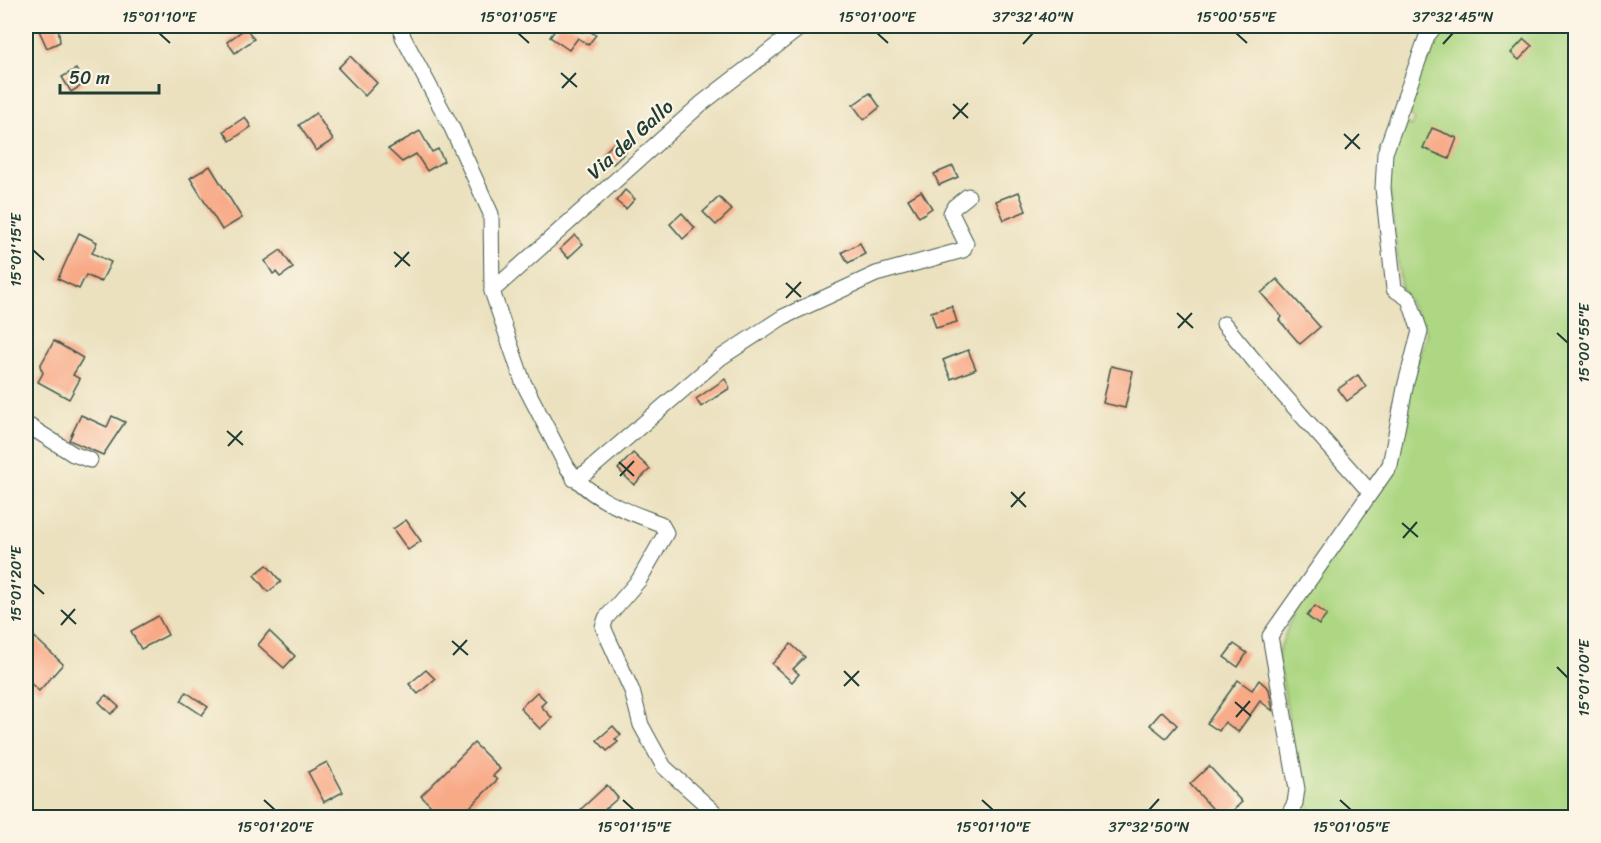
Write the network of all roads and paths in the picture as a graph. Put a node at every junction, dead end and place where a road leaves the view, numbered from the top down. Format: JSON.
{"nodes":[{"id":1,"x":400,"y":26,"type":"edge"},
{"id":2,"x":802,"y":26,"type":"edge"},
{"id":3,"x":1434,"y":26,"type":"edge"},
{"id":4,"x":968,"y":196,"type":"dead end"},
{"id":5,"x":492,"y":291,"type":"junction"},
{"id":6,"x":1224,"y":324,"type":"dead end"},
{"id":7,"x":26,"y":423,"type":"edge"},
{"id":8,"x":90,"y":460,"type":"dead end"},
{"id":9,"x":574,"y":479,"type":"junction"},
{"id":10,"x":1370,"y":492,"type":"junction"},
{"id":11,"x":721,"y":818,"type":"edge"},
{"id":12,"x":1287,"y":818,"type":"edge"}],
"edges":[{"from":1,"to":5,"type":"street"},
{"from":2,"to":5,"type":"street","name":"Via del Gallo"},
{"from":3,"to":10,"type":"street"},
{"from":4,"to":9,"type":"street"},
{"from":5,"to":9,"type":"street"},
{"from":6,"to":10,"type":"street"},
{"from":7,"to":8,"type":"street"},
{"from":9,"to":11,"type":"street"},
{"from":10,"to":12,"type":"street"}]}
